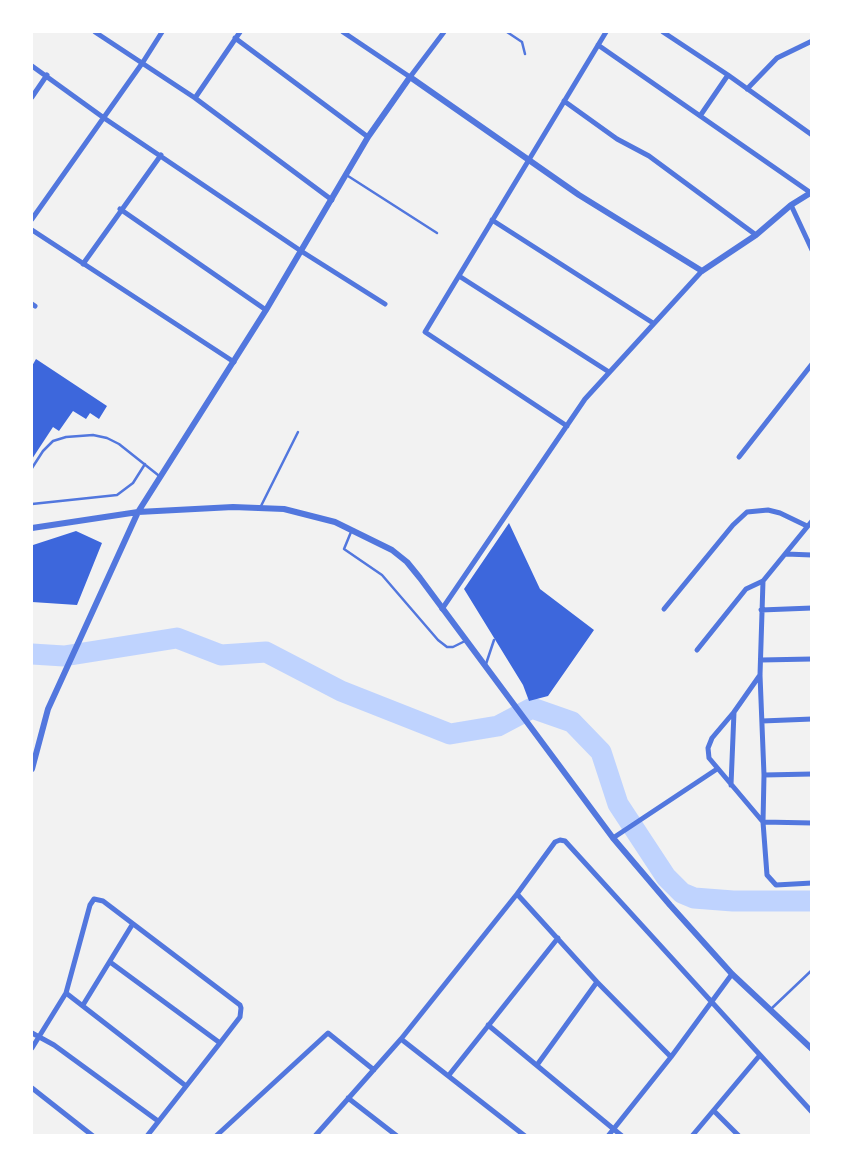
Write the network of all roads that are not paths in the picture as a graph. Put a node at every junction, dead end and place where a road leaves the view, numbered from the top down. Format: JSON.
{"nodes":[{"id":1,"x":95,"y":32,"type":"edge"},
{"id":2,"x":162,"y":32,"type":"edge"},
{"id":3,"x":240,"y":32,"type":"edge"},
{"id":4,"x":343,"y":32,"type":"edge"},
{"id":5,"x":444,"y":32,"type":"edge"},
{"id":6,"x":507,"y":32,"type":"edge"},
{"id":7,"x":606,"y":32,"type":"edge"},
{"id":8,"x":663,"y":32,"type":"edge"},
{"id":9,"x":235,"y":38,"type":"junction"},
{"id":10,"x":811,"y":41,"type":"edge"},
{"id":11,"x":598,"y":45,"type":"junction"},
{"id":12,"x":525,"y":54,"type":"dead end"},
{"id":13,"x":143,"y":62,"type":"junction"},
{"id":14,"x":32,"y":66,"type":"edge"},
{"id":15,"x":47,"y":75,"type":"junction"},
{"id":16,"x":729,"y":75,"type":"junction"},
{"id":17,"x":410,"y":77,"type":"junction"},
{"id":18,"x":747,"y":89,"type":"junction"},
{"id":19,"x":32,"y":96,"type":"edge"},
{"id":20,"x":195,"y":98,"type":"junction"},
{"id":21,"x":564,"y":101,"type":"junction"},
{"id":22,"x":700,"y":116,"type":"junction"},
{"id":23,"x":104,"y":118,"type":"junction"},
{"id":24,"x":811,"y":135,"type":"edge"},
{"id":25,"x":368,"y":137,"type":"junction"},
{"id":26,"x":160,"y":155,"type":"junction"},
{"id":27,"x":528,"y":161,"type":"junction"},
{"id":28,"x":345,"y":175,"type":"junction"},
{"id":29,"x":811,"y":193,"type":"edge"},
{"id":30,"x":332,"y":200,"type":"junction"},
{"id":31,"x":791,"y":205,"type":"junction"},
{"id":32,"x":120,"y":209,"type":"junction"},
{"id":33,"x":32,"y":219,"type":"edge"},
{"id":34,"x":492,"y":220,"type":"junction"},
{"id":35,"x":32,"y":230,"type":"edge"},
{"id":36,"x":437,"y":233,"type":"dead end"},
{"id":37,"x":756,"y":235,"type":"junction"},
{"id":38,"x":811,"y":250,"type":"edge"},
{"id":39,"x":301,"y":251,"type":"junction"},
{"id":40,"x":83,"y":264,"type":"junction"},
{"id":41,"x":702,"y":271,"type":"junction"},
{"id":42,"x":458,"y":276,"type":"junction"},
{"id":43,"x":385,"y":304,"type":"dead end"},
{"id":44,"x":266,"y":310,"type":"junction"},
{"id":45,"x":653,"y":323,"type":"junction"},
{"id":46,"x":234,"y":362,"type":"junction"},
{"id":47,"x":811,"y":363,"type":"edge"},
{"id":48,"x":609,"y":372,"type":"junction"},
{"id":49,"x":567,"y":426,"type":"junction"},
{"id":50,"x":298,"y":432,"type":"dead end"},
{"id":51,"x":739,"y":457,"type":"dead end"},
{"id":52,"x":145,"y":464,"type":"junction"},
{"id":53,"x":32,"y":468,"type":"edge"},
{"id":54,"x":161,"y":477,"type":"junction"},
{"id":55,"x":32,"y":504,"type":"edge"},
{"id":56,"x":260,"y":508,"type":"junction"},
{"id":57,"x":138,"y":512,"type":"junction"},
{"id":58,"x":809,"y":524,"type":"edge"},
{"id":59,"x":32,"y":528,"type":"edge"},
{"id":60,"x":352,"y":530,"type":"junction"},
{"id":61,"x":786,"y":554,"type":"junction"},
{"id":62,"x":811,"y":555,"type":"edge"},
{"id":63,"x":763,"y":581,"type":"junction"},
{"id":64,"x":664,"y":608,"type":"dead end"},
{"id":65,"x":811,"y":608,"type":"edge"},
{"id":66,"x":442,"y":609,"type":"junction"},
{"id":67,"x":761,"y":610,"type":"junction"},
{"id":68,"x":494,"y":640,"type":"dead end"},
{"id":69,"x":465,"y":641,"type":"junction"},
{"id":70,"x":696,"y":650,"type":"dead end"},
{"id":71,"x":811,"y":659,"type":"edge"},
{"id":72,"x":761,"y":660,"type":"junction"},
{"id":73,"x":485,"y":667,"type":"junction"},
{"id":74,"x":760,"y":675,"type":"junction"},
{"id":75,"x":734,"y":712,"type":"junction"},
{"id":76,"x":811,"y":719,"type":"edge"},
{"id":77,"x":762,"y":721,"type":"junction"},
{"id":78,"x":32,"y":769,"type":"edge"},
{"id":79,"x":717,"y":769,"type":"junction"},
{"id":80,"x":811,"y":774,"type":"edge"},
{"id":81,"x":764,"y":775,"type":"junction"},
{"id":82,"x":731,"y":785,"type":"junction"},
{"id":83,"x":763,"y":822,"type":"junction"},
{"id":84,"x":811,"y":823,"type":"edge"},
{"id":85,"x":613,"y":838,"type":"junction"},
{"id":86,"x":811,"y":883,"type":"edge"},
{"id":87,"x":517,"y":894,"type":"junction"},
{"id":88,"x":132,"y":925,"type":"junction"},
{"id":89,"x":558,"y":939,"type":"junction"},
{"id":90,"x":110,"y":962,"type":"junction"},
{"id":91,"x":811,"y":970,"type":"edge"},
{"id":92,"x":732,"y":974,"type":"junction"},
{"id":93,"x":597,"y":982,"type":"junction"},
{"id":94,"x":66,"y":993,"type":"junction"},
{"id":95,"x":710,"y":1002,"type":"junction"},
{"id":96,"x":83,"y":1005,"type":"junction"},
{"id":97,"x":769,"y":1011,"type":"junction"},
{"id":98,"x":488,"y":1025,"type":"junction"},
{"id":99,"x":35,"y":1035,"type":"edge"},
{"id":100,"x":401,"y":1039,"type":"junction"},
{"id":101,"x":220,"y":1044,"type":"junction"},
{"id":102,"x":32,"y":1048,"type":"edge"},
{"id":103,"x":811,"y":1049,"type":"edge"},
{"id":104,"x":760,"y":1055,"type":"junction"},
{"id":105,"x":671,"y":1057,"type":"junction"},
{"id":106,"x":537,"y":1065,"type":"junction"},
{"id":107,"x":373,"y":1070,"type":"junction"},
{"id":108,"x":449,"y":1074,"type":"junction"},
{"id":109,"x":186,"y":1086,"type":"junction"},
{"id":110,"x":32,"y":1088,"type":"edge"},
{"id":111,"x":348,"y":1098,"type":"junction"},
{"id":112,"x":714,"y":1111,"type":"junction"},
{"id":113,"x":811,"y":1112,"type":"edge"},
{"id":114,"x":158,"y":1121,"type":"junction"},
{"id":115,"x":614,"y":1129,"type":"junction"},
{"id":116,"x":93,"y":1136,"type":"edge"},
{"id":117,"x":147,"y":1136,"type":"edge"},
{"id":118,"x":216,"y":1136,"type":"edge"},
{"id":119,"x":315,"y":1136,"type":"edge"},
{"id":120,"x":397,"y":1136,"type":"edge"},
{"id":121,"x":525,"y":1136,"type":"edge"},
{"id":122,"x":608,"y":1136,"type":"edge"},
{"id":123,"x":622,"y":1136,"type":"edge"},
{"id":124,"x":692,"y":1136,"type":"edge"},
{"id":125,"x":739,"y":1136,"type":"edge"}],
"edges":[{"from":1,"to":13,"type":"street"},
{"from":2,"to":13,"type":"street"},
{"from":3,"to":9,"type":"street"},
{"from":4,"to":17,"type":"street"},
{"from":5,"to":17,"type":"street"},
{"from":6,"to":12,"type":"lane"},
{"from":7,"to":11,"type":"street"},
{"from":8,"to":16,"type":"street"},
{"from":9,"to":20,"type":"street"},
{"from":9,"to":25,"type":"street"},
{"from":10,"to":18,"type":"street"},
{"from":11,"to":21,"type":"street"},
{"from":11,"to":22,"type":"street"},
{"from":13,"to":20,"type":"street"},
{"from":13,"to":23,"type":"street"},
{"from":14,"to":15,"type":"street"},
{"from":15,"to":19,"type":"street"},
{"from":15,"to":23,"type":"street"},
{"from":16,"to":18,"type":"street"},
{"from":16,"to":22,"type":"street"},
{"from":17,"to":25,"type":"street"},
{"from":17,"to":27,"type":"street"},
{"from":18,"to":24,"type":"street"},
{"from":20,"to":30,"type":"street"},
{"from":21,"to":27,"type":"street"},
{"from":21,"to":37,"type":"street"},
{"from":22,"to":29,"type":"street"},
{"from":23,"to":26,"type":"street"},
{"from":23,"to":33,"type":"street"},
{"from":25,"to":28,"type":"street"},
{"from":26,"to":32,"type":"street"},
{"from":26,"to":39,"type":"street"},
{"from":27,"to":34,"type":"street"},
{"from":27,"to":41,"type":"street"},
{"from":28,"to":30,"type":"street"},
{"from":28,"to":36,"type":"lane"},
{"from":29,"to":31,"type":"street"},
{"from":30,"to":39,"type":"street"},
{"from":31,"to":37,"type":"street"},
{"from":31,"to":38,"type":"street"},
{"from":32,"to":40,"type":"street"},
{"from":32,"to":44,"type":"street"},
{"from":34,"to":42,"type":"street"},
{"from":34,"to":45,"type":"street"},
{"from":35,"to":40,"type":"street"},
{"from":37,"to":41,"type":"street"},
{"from":39,"to":43,"type":"street"},
{"from":39,"to":44,"type":"street"},
{"from":40,"to":46,"type":"street"},
{"from":41,"to":45,"type":"street"},
{"from":42,"to":48,"type":"street"},
{"from":42,"to":49,"type":"street"},
{"from":44,"to":46,"type":"street"},
{"from":45,"to":48,"type":"street"},
{"from":46,"to":54,"type":"street"},
{"from":47,"to":51,"type":"street"},
{"from":48,"to":49,"type":"street"},
{"from":49,"to":66,"type":"street"},
{"from":50,"to":56,"type":"lane"},
{"from":52,"to":53,"type":"lane"},
{"from":52,"to":54,"type":"lane"},
{"from":52,"to":55,"type":"lane"},
{"from":54,"to":57,"type":"street"},
{"from":56,"to":57,"type":"street"},
{"from":56,"to":60,"type":"street"},
{"from":57,"to":59,"type":"street"},
{"from":57,"to":78,"type":"street"},
{"from":58,"to":61,"type":"street"},
{"from":58,"to":64,"type":"street"},
{"from":60,"to":66,"type":"street"},
{"from":60,"to":69,"type":"lane"},
{"from":61,"to":62,"type":"street"},
{"from":61,"to":63,"type":"street"},
{"from":63,"to":67,"type":"street"},
{"from":63,"to":70,"type":"street"},
{"from":65,"to":67,"type":"street"},
{"from":66,"to":69,"type":"street"},
{"from":67,"to":72,"type":"street"},
{"from":68,"to":73,"type":"lane"},
{"from":69,"to":73,"type":"street"},
{"from":71,"to":72,"type":"street"},
{"from":72,"to":74,"type":"street"},
{"from":73,"to":85,"type":"street"},
{"from":74,"to":75,"type":"street"},
{"from":74,"to":77,"type":"street"},
{"from":75,"to":79,"type":"street"},
{"from":75,"to":82,"type":"street"},
{"from":76,"to":77,"type":"street"},
{"from":77,"to":81,"type":"street"},
{"from":79,"to":82,"type":"street"},
{"from":79,"to":85,"type":"street"},
{"from":80,"to":81,"type":"street"},
{"from":81,"to":83,"type":"street"},
{"from":82,"to":83,"type":"street"},
{"from":83,"to":84,"type":"street"},
{"from":83,"to":86,"type":"street"},
{"from":85,"to":92,"type":"street"},
{"from":87,"to":89,"type":"street"},
{"from":87,"to":95,"type":"street"},
{"from":87,"to":100,"type":"street"},
{"from":88,"to":90,"type":"street"},
{"from":88,"to":94,"type":"street"},
{"from":88,"to":101,"type":"street"},
{"from":89,"to":93,"type":"street"},
{"from":89,"to":98,"type":"street"},
{"from":90,"to":96,"type":"street"},
{"from":90,"to":101,"type":"street"},
{"from":91,"to":97,"type":"lane"},
{"from":92,"to":95,"type":"street"},
{"from":92,"to":97,"type":"street"},
{"from":93,"to":105,"type":"street"},
{"from":93,"to":106,"type":"street"},
{"from":94,"to":96,"type":"street"},
{"from":94,"to":99,"type":"street"},
{"from":95,"to":104,"type":"street"},
{"from":95,"to":105,"type":"street"},
{"from":96,"to":109,"type":"street"},
{"from":97,"to":103,"type":"street"},
{"from":98,"to":106,"type":"street"},
{"from":98,"to":108,"type":"street"},
{"from":99,"to":102,"type":"street"},
{"from":99,"to":114,"type":"street"},
{"from":100,"to":107,"type":"street"},
{"from":100,"to":108,"type":"street"},
{"from":101,"to":109,"type":"street"},
{"from":104,"to":112,"type":"street"},
{"from":104,"to":113,"type":"street"},
{"from":105,"to":115,"type":"street"},
{"from":106,"to":115,"type":"street"},
{"from":107,"to":111,"type":"street"},
{"from":107,"to":118,"type":"street"},
{"from":108,"to":121,"type":"street"},
{"from":109,"to":114,"type":"street"},
{"from":110,"to":116,"type":"street"},
{"from":111,"to":119,"type":"street"},
{"from":111,"to":120,"type":"street"},
{"from":112,"to":124,"type":"street"},
{"from":112,"to":125,"type":"street"},
{"from":114,"to":117,"type":"street"},
{"from":115,"to":122,"type":"street"},
{"from":115,"to":123,"type":"street"}]}
